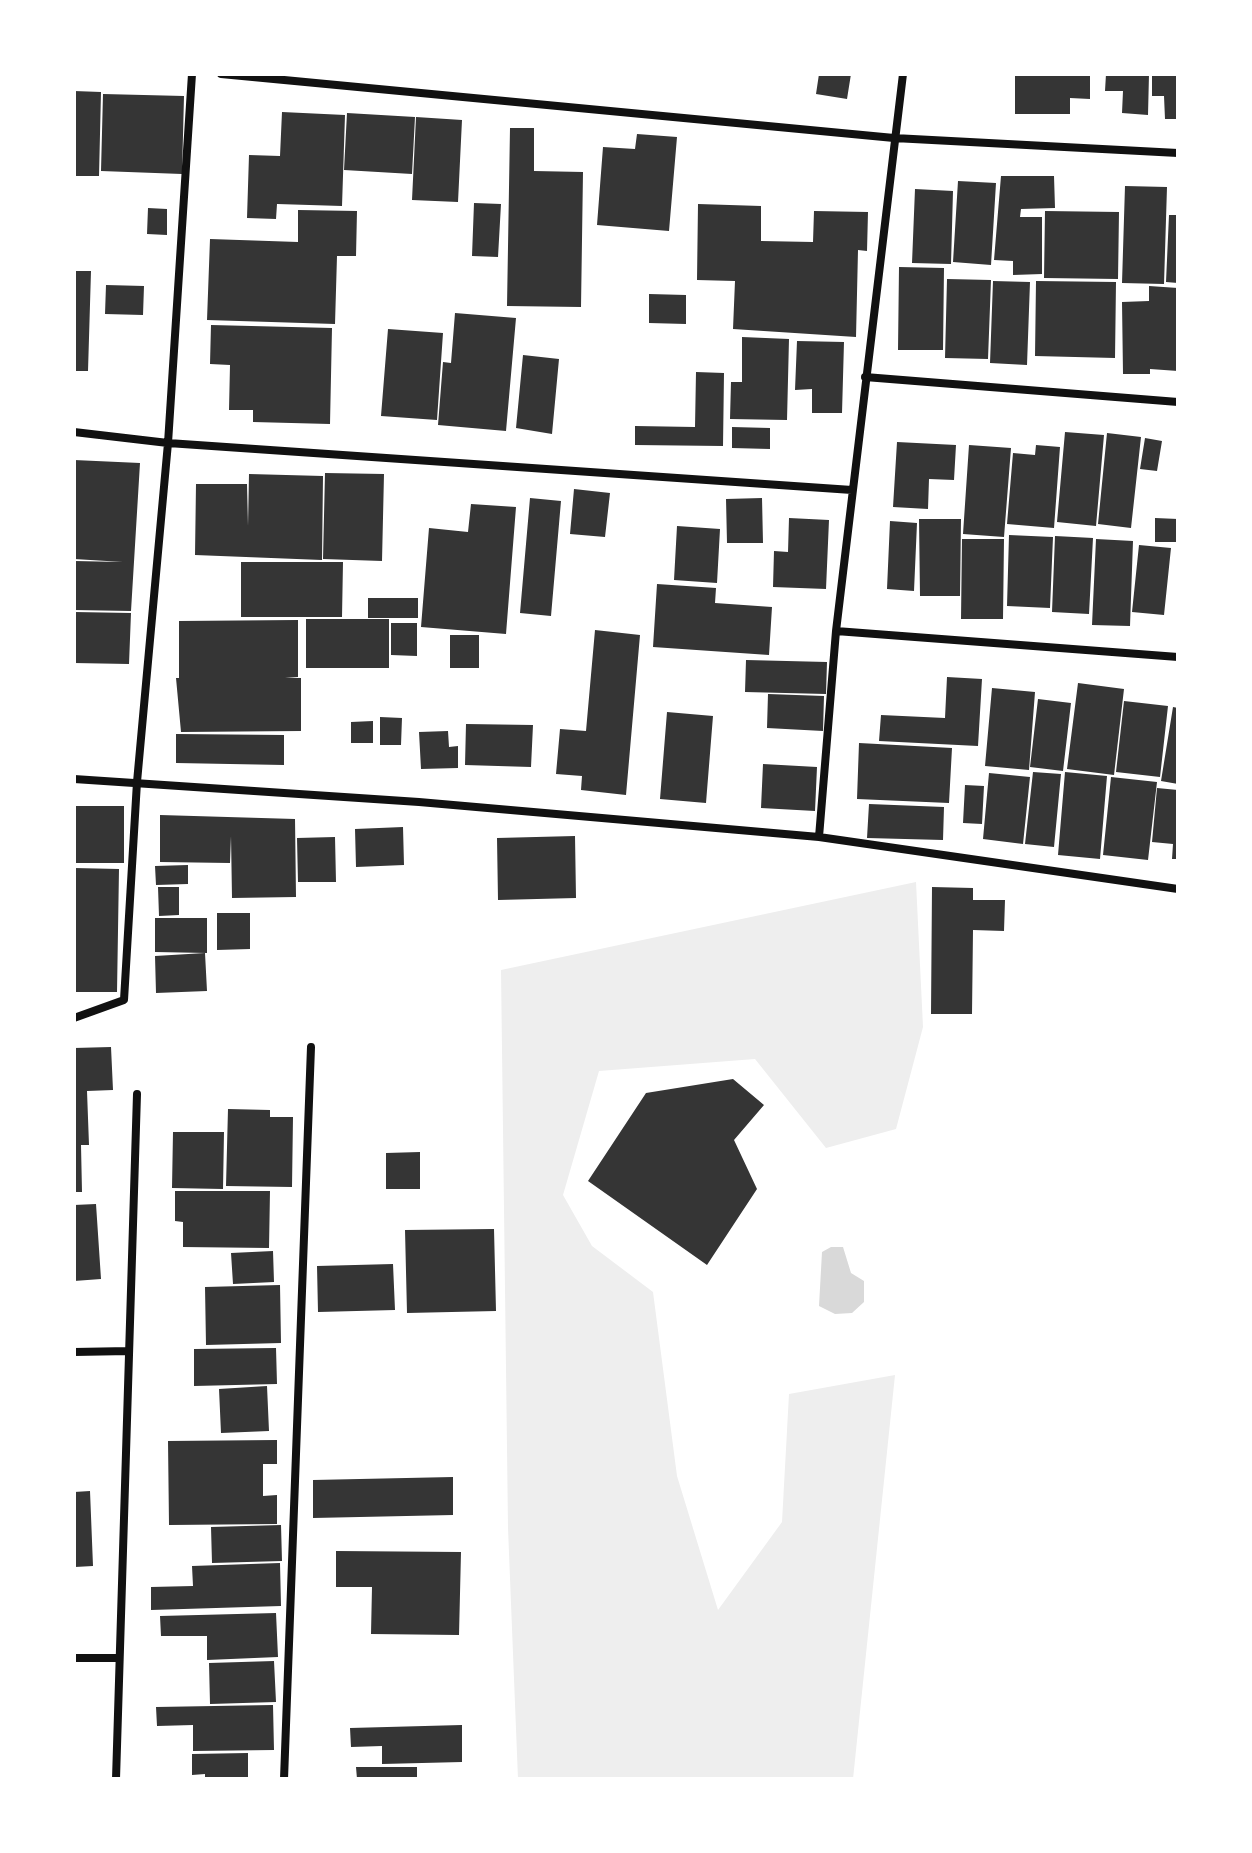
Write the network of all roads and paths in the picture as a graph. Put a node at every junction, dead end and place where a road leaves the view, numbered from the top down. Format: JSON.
{"nodes":[{"id":1,"x":192,"y":74,"type":"edge"},
{"id":2,"x":221,"y":74,"type":"edge"},
{"id":3,"x":903,"y":74,"type":"edge"},
{"id":4,"x":894,"y":138,"type":"junction"},
{"id":5,"x":1178,"y":153,"type":"edge"},
{"id":6,"x":865,"y":377,"type":"junction"},
{"id":7,"x":1178,"y":402,"type":"edge"},
{"id":8,"x":74,"y":432,"type":"edge"},
{"id":9,"x":168,"y":443,"type":"junction"},
{"id":10,"x":852,"y":490,"type":"junction"},
{"id":11,"x":836,"y":631,"type":"junction"},
{"id":12,"x":1178,"y":657,"type":"edge"},
{"id":13,"x":74,"y":779,"type":"edge"},
{"id":14,"x":137,"y":782,"type":"junction"},
{"id":15,"x":819,"y":837,"type":"junction"},
{"id":16,"x":1178,"y":889,"type":"edge"},
{"id":17,"x":74,"y":1018,"type":"edge"},
{"id":18,"x":311,"y":1047,"type":"dead end"},
{"id":19,"x":137,"y":1094,"type":"dead end"},
{"id":20,"x":129,"y":1351,"type":"junction"},
{"id":21,"x":74,"y":1352,"type":"edge"},
{"id":22,"x":74,"y":1658,"type":"edge"},
{"id":23,"x":119,"y":1658,"type":"junction"},
{"id":24,"x":116,"y":1779,"type":"edge"},
{"id":25,"x":284,"y":1779,"type":"edge"}],
"edges":[{"from":1,"to":9,"type":"street"},
{"from":2,"to":4,"type":"street"},
{"from":3,"to":4,"type":"street"},
{"from":4,"to":5,"type":"street"},
{"from":4,"to":6,"type":"street"},
{"from":6,"to":7,"type":"street"},
{"from":6,"to":10,"type":"street"},
{"from":8,"to":9,"type":"street"},
{"from":9,"to":10,"type":"street"},
{"from":9,"to":14,"type":"street"},
{"from":10,"to":11,"type":"street"},
{"from":11,"to":12,"type":"street"},
{"from":11,"to":15,"type":"street"},
{"from":13,"to":14,"type":"street"},
{"from":14,"to":15,"type":"street"},
{"from":14,"to":17,"type":"street"},
{"from":15,"to":16,"type":"street"},
{"from":18,"to":25,"type":"street"},
{"from":19,"to":20,"type":"street"},
{"from":20,"to":21,"type":"street"},
{"from":20,"to":23,"type":"street"},
{"from":22,"to":23,"type":"street"},
{"from":23,"to":24,"type":"street"}]}
